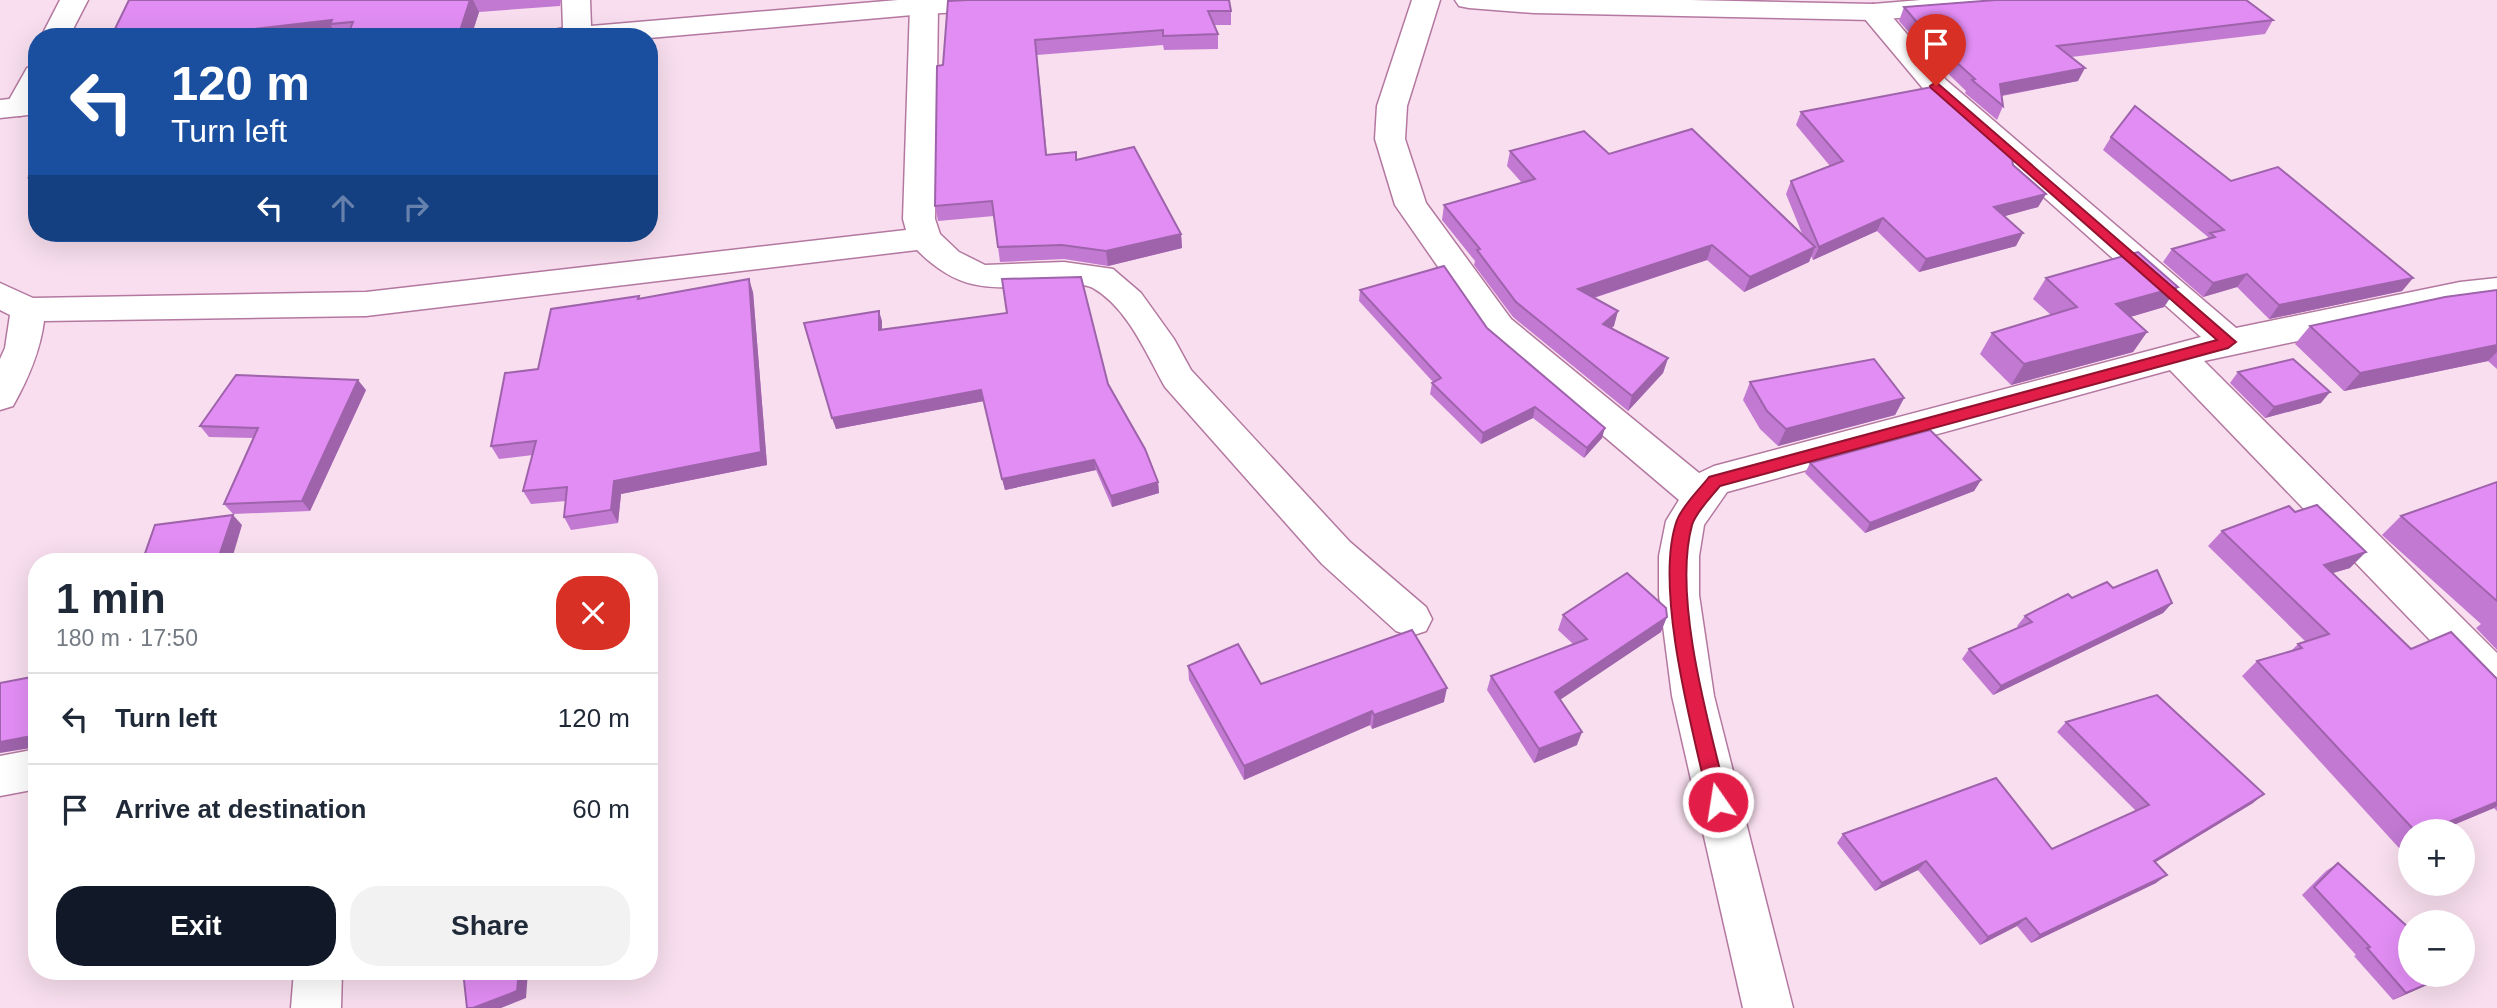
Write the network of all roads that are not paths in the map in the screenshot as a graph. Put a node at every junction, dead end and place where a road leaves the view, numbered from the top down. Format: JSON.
{"nodes":[{"id":1,"x":74,"y":0,"type":"edge"},
{"id":2,"x":576,"y":0,"type":"edge"},
{"id":3,"x":1036,"y":0,"type":"edge"},
{"id":4,"x":1426,"y":0,"type":"edge"},
{"id":5,"x":1469,"y":0,"type":"edge"},
{"id":6,"x":2025,"y":0,"type":"edge"},
{"id":7,"x":924,"y":6,"type":"junction"},
{"id":8,"x":1873,"y":12,"type":"junction"},
{"id":9,"x":60,"y":28,"type":"edge"},
{"id":10,"x":570,"y":28,"type":"edge"},
{"id":11,"x":658,"y":28,"type":"edge"},
{"id":12,"x":28,"y":86,"type":"edge"},
{"id":13,"x":12,"y":108,"type":"edge"},
{"id":14,"x":925,"y":239,"type":"junction"},
{"id":15,"x":2497,"y":289,"type":"edge"},
{"id":16,"x":14,"y":302,"type":"edge"},
{"id":17,"x":2228,"y":342,"type":"junction"},
{"id":18,"x":2177,"y":356,"type":"junction"},
{"id":19,"x":0,"y":397,"type":"edge"},
{"id":20,"x":1702,"y":498,"type":"junction"},
{"id":21,"x":1411,"y":618,"type":"dead end"},
{"id":22,"x":2497,"y":681,"type":"edge"},
{"id":23,"x":28,"y":771,"type":"edge"},
{"id":24,"x":0,"y":776,"type":"edge"},
{"id":25,"x":318,"y":980,"type":"edge"},
{"id":26,"x":1768,"y":1007,"type":"edge"},
{"id":27,"x":316,"y":1008,"type":"edge"}],
"edges":[{"from":1,"to":9,"type":"street"},
{"from":2,"to":10,"type":"street"},
{"from":3,"to":7,"type":"street"},
{"from":4,"to":20,"type":"street"},
{"from":5,"to":8,"type":"street"},
{"from":6,"to":8,"type":"street"},
{"from":7,"to":11,"type":"street"},
{"from":7,"to":14,"type":"street"},
{"from":8,"to":17,"type":"street"},
{"from":12,"to":13,"type":"street"},
{"from":14,"to":16,"type":"street"},
{"from":14,"to":21,"type":"street"},
{"from":15,"to":17,"type":"street"},
{"from":16,"to":19,"type":"street"},
{"from":17,"to":18,"type":"street"},
{"from":18,"to":20,"type":"street"},
{"from":18,"to":22,"type":"street"},
{"from":20,"to":26,"type":"street"},
{"from":23,"to":24,"type":"street"},
{"from":25,"to":27,"type":"street"}]}
